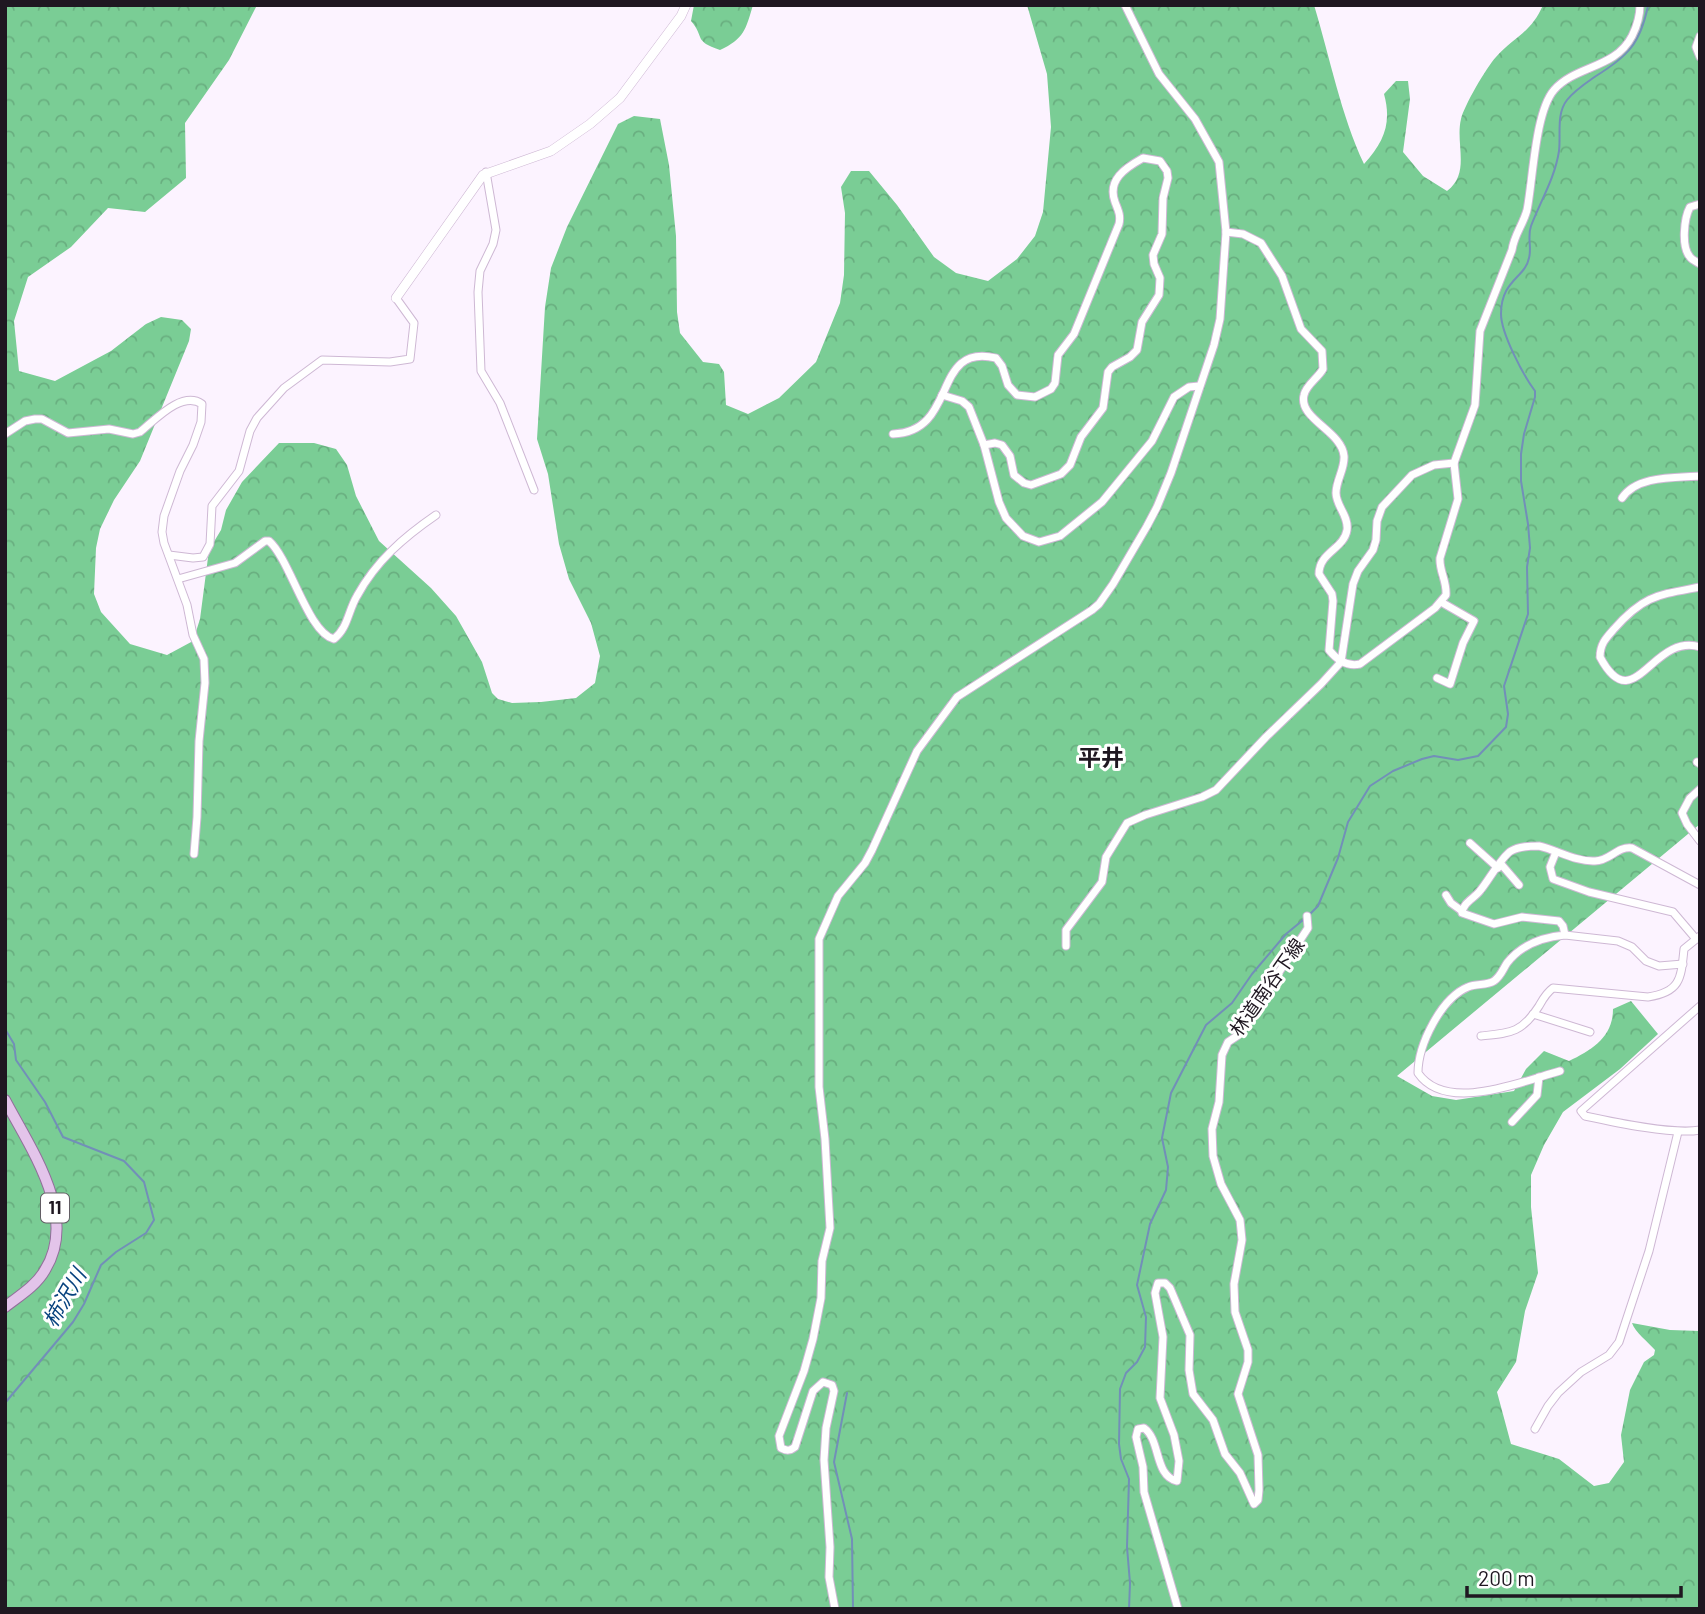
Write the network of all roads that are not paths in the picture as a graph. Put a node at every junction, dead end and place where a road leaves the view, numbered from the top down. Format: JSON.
{"nodes":[{"id":1,"x":686,"y":5,"type":"edge"},
{"id":2,"x":1125,"y":5,"type":"edge"},
{"id":3,"x":1640,"y":5,"type":"edge"},
{"id":4,"x":1700,"y":36,"type":"edge"},
{"id":5,"x":1700,"y":57,"type":"edge"},
{"id":6,"x":486,"y":172,"type":"junction"},
{"id":7,"x":1700,"y":204,"type":"edge"},
{"id":8,"x":1226,"y":232,"type":"junction"},
{"id":9,"x":1700,"y":264,"type":"edge"},
{"id":10,"x":396,"y":298,"type":"joint"},
{"id":11,"x":1199,"y":386,"type":"junction"},
{"id":12,"x":942,"y":395,"type":"junction"},
{"id":13,"x":5,"y":434,"type":"edge"},
{"id":14,"x":893,"y":434,"type":"dead end"},
{"id":15,"x":984,"y":446,"type":"junction"},
{"id":16,"x":1454,"y":463,"type":"junction"},
{"id":17,"x":1700,"y":476,"type":"edge"},
{"id":18,"x":534,"y":491,"type":"dead end"},
{"id":19,"x":1622,"y":498,"type":"dead end"},
{"id":20,"x":436,"y":515,"type":"dead end"},
{"id":21,"x":169,"y":555,"type":"junction"},
{"id":22,"x":178,"y":579,"type":"junction"},
{"id":23,"x":1700,"y":587,"type":"edge"},
{"id":24,"x":1441,"y":602,"type":"junction"},
{"id":25,"x":1700,"y":647,"type":"edge"},
{"id":26,"x":1340,"y":662,"type":"junction"},
{"id":27,"x":1437,"y":678,"type":"dead end"},
{"id":28,"x":1700,"y":789,"type":"edge"},
{"id":29,"x":1700,"y":841,"type":"edge"},
{"id":30,"x":1470,"y":844,"type":"dead end"},
{"id":31,"x":1556,"y":852,"type":"junction"},
{"id":32,"x":194,"y":854,"type":"dead end"},
{"id":33,"x":1499,"y":866,"type":"junction"},
{"id":34,"x":1519,"y":885,"type":"dead end"},
{"id":35,"x":1700,"y":886,"type":"edge"},
{"id":36,"x":1446,"y":895,"type":"dead end"},
{"id":37,"x":1462,"y":911,"type":"junction"},
{"id":38,"x":1307,"y":916,"type":"dead end"},
{"id":39,"x":1565,"y":935,"type":"junction"},
{"id":40,"x":1698,"y":937,"type":"edge"},
{"id":41,"x":1066,"y":946,"type":"dead end"},
{"id":42,"x":1683,"y":964,"type":"junction"},
{"id":43,"x":1700,"y":1006,"type":"edge"},
{"id":44,"x":1533,"y":1014,"type":"junction"},
{"id":45,"x":1590,"y":1032,"type":"dead end"},
{"id":46,"x":1481,"y":1036,"type":"dead end"},
{"id":47,"x":1560,"y":1071,"type":"dead end"},
{"id":48,"x":1539,"y":1077,"type":"junction"},
{"id":49,"x":5,"y":1100,"type":"edge"},
{"id":50,"x":1512,"y":1122,"type":"dead end"},
{"id":51,"x":1700,"y":1130,"type":"edge"},
{"id":52,"x":1678,"y":1132,"type":"junction"},
{"id":53,"x":5,"y":1307,"type":"edge"},
{"id":54,"x":1535,"y":1429,"type":"dead end"},
{"id":55,"x":835,"y":1609,"type":"edge"},
{"id":56,"x":1178,"y":1609,"type":"edge"}],
"edges":[{"from":1,"to":6,"type":"street"},
{"from":2,"to":8,"type":"street"},
{"from":3,"to":16,"type":"street"},
{"from":4,"to":5,"type":"street"},
{"from":6,"to":10,"type":"street"},
{"from":6,"to":18,"type":"street"},
{"from":7,"to":9,"type":"street"},
{"from":8,"to":11,"type":"street"},
{"from":8,"to":26,"type":"street"},
{"from":10,"to":21,"type":"street"},
{"from":11,"to":15,"type":"street"},
{"from":11,"to":55,"type":"street"},
{"from":12,"to":14,"type":"street"},
{"from":12,"to":15,"type":"street"},
{"from":12,"to":15,"type":"street"},
{"from":13,"to":21,"type":"street"},
{"from":16,"to":24,"type":"street"},
{"from":16,"to":26,"type":"street"},
{"from":17,"to":19,"type":"street"},
{"from":20,"to":22,"type":"street"},
{"from":21,"to":22,"type":"street"},
{"from":22,"to":32,"type":"street"},
{"from":23,"to":25,"type":"street"},
{"from":24,"to":26,"type":"street"},
{"from":24,"to":27,"type":"street"},
{"from":26,"to":41,"type":"street"},
{"from":28,"to":29,"type":"street"},
{"from":30,"to":33,"type":"street"},
{"from":31,"to":33,"type":"street"},
{"from":31,"to":35,"type":"street"},
{"from":31,"to":40,"type":"street"},
{"from":33,"to":34,"type":"street"},
{"from":33,"to":37,"type":"street"},
{"from":36,"to":37,"type":"street"},
{"from":37,"to":39,"type":"street"},
{"from":38,"to":56,"type":"street","name":"林道南谷下線"},
{"from":39,"to":42,"type":"street"},
{"from":39,"to":48,"type":"street"},
{"from":40,"to":42,"type":"street"},
{"from":42,"to":44,"type":"street"},
{"from":43,"to":52,"type":"street"},
{"from":44,"to":45,"type":"street"},
{"from":44,"to":46,"type":"street"},
{"from":47,"to":48,"type":"street"},
{"from":48,"to":50,"type":"street"},
{"from":49,"to":53,"type":"main road","number":"11"},
{"from":51,"to":52,"type":"street"},
{"from":52,"to":54,"type":"street"}]}
